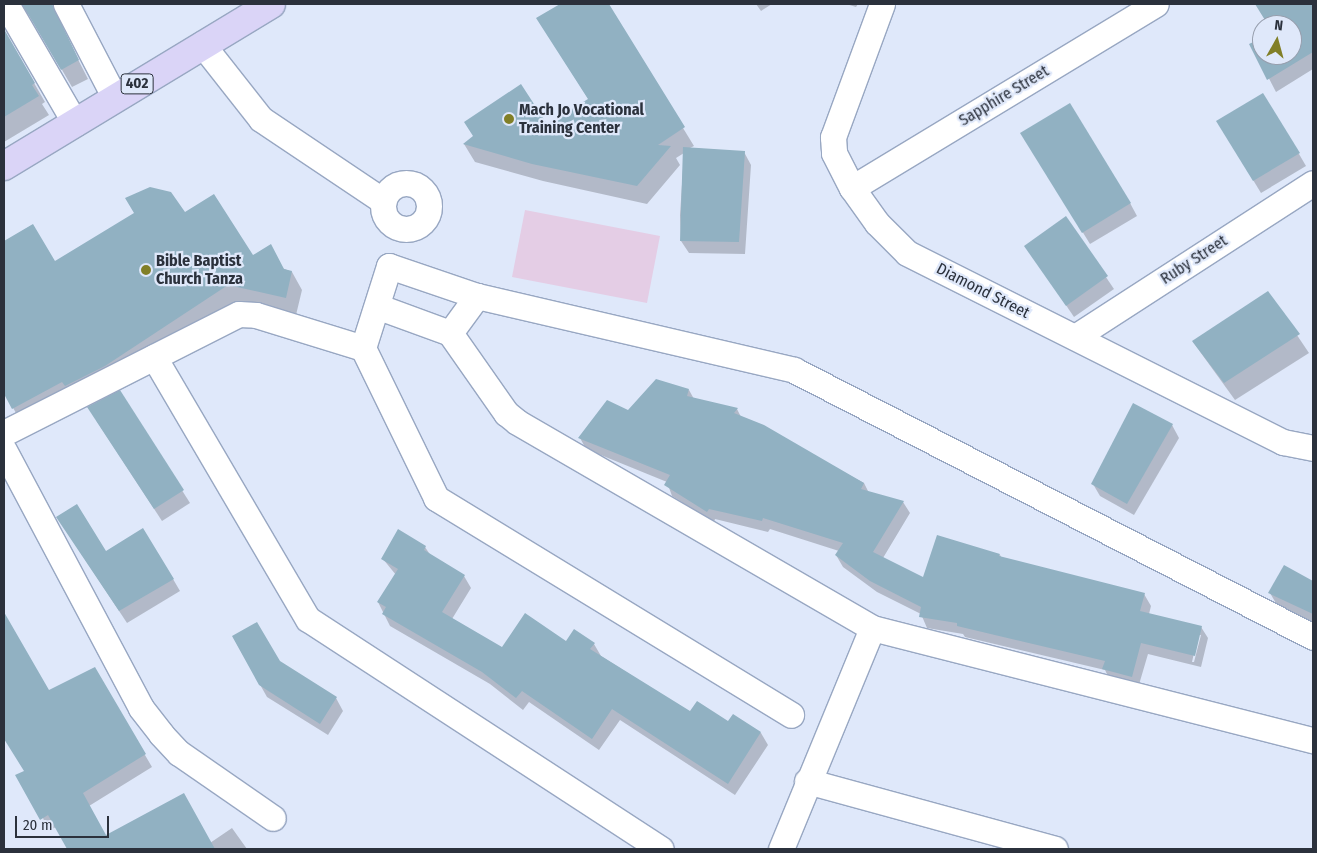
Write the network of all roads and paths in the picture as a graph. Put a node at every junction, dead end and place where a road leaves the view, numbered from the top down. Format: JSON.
{"nodes":[{"id":1,"x":6,"y":4,"type":"edge"},
{"id":2,"x":66,"y":4,"type":"edge"},
{"id":3,"x":272,"y":4,"type":"edge"},
{"id":4,"x":882,"y":4,"type":"edge"},
{"id":5,"x":1156,"y":4,"type":"edge"},
{"id":6,"x":202,"y":44,"type":"junction"},
{"id":7,"x":115,"y":98,"type":"junction"},
{"id":8,"x":75,"y":123,"type":"junction"},
{"id":9,"x":4,"y":166,"type":"edge"},
{"id":10,"x":1313,"y":183,"type":"edge"},
{"id":11,"x":852,"y":188,"type":"junction"},
{"id":12,"x":384,"y":201,"type":"junction"},
{"id":13,"x":396,"y":227,"type":"junction"},
{"id":14,"x":389,"y":266,"type":"junction"},
{"id":15,"x":477,"y":296,"type":"junction"},
{"id":16,"x":379,"y":307,"type":"junction"},
{"id":17,"x":450,"y":333,"type":"junction"},
{"id":18,"x":1075,"y":338,"type":"junction"},
{"id":19,"x":363,"y":348,"type":"junction"},
{"id":20,"x":154,"y":357,"type":"junction"},
{"id":21,"x":4,"y":433,"type":"edge"},
{"id":22,"x":1313,"y":448,"type":"edge"},
{"id":23,"x":4,"y":450,"type":"edge"},
{"id":24,"x":872,"y":628,"type":"junction"},
{"id":25,"x":1313,"y":637,"type":"edge"},
{"id":26,"x":791,"y":715,"type":"dead end"},
{"id":27,"x":1313,"y":740,"type":"edge"},
{"id":28,"x":807,"y":781,"type":"junction"},
{"id":29,"x":273,"y":818,"type":"dead end"},
{"id":30,"x":661,"y":849,"type":"edge"},
{"id":31,"x":781,"y":849,"type":"edge"},
{"id":32,"x":1055,"y":849,"type":"edge"}],
"edges":[{"from":1,"to":8,"type":"street"},
{"from":2,"to":7,"type":"street"},
{"from":3,"to":6,"type":"main road","number":"402"},
{"from":4,"to":11,"type":"street","name":"Diamond Street"},
{"from":5,"to":11,"type":"street","name":"Sapphire Street"},
{"from":6,"to":7,"type":"main road","number":"402"},
{"from":6,"to":12,"type":"street"},
{"from":7,"to":8,"type":"main road","number":"402"},
{"from":8,"to":9,"type":"main road","number":"402"},
{"from":10,"to":18,"type":"street","name":"Ruby Street"},
{"from":11,"to":18,"type":"street","name":"Diamond Street"},
{"from":12,"to":13,"type":"street"},
{"from":12,"to":13,"type":"street"},
{"from":13,"to":14,"type":"street"},
{"from":14,"to":15,"type":"street"},
{"from":14,"to":16,"type":"street"},
{"from":15,"to":17,"type":"street"},
{"from":15,"to":25,"type":"street"},
{"from":16,"to":17,"type":"street"},
{"from":16,"to":19,"type":"street"},
{"from":17,"to":24,"type":"street"},
{"from":18,"to":22,"type":"street","name":"Diamond Street"},
{"from":19,"to":20,"type":"street"},
{"from":19,"to":26,"type":"street"},
{"from":20,"to":21,"type":"street"},
{"from":20,"to":30,"type":"street"},
{"from":23,"to":29,"type":"street"},
{"from":24,"to":27,"type":"street"},
{"from":24,"to":28,"type":"street"},
{"from":28,"to":31,"type":"street"},
{"from":28,"to":32,"type":"street"}]}
